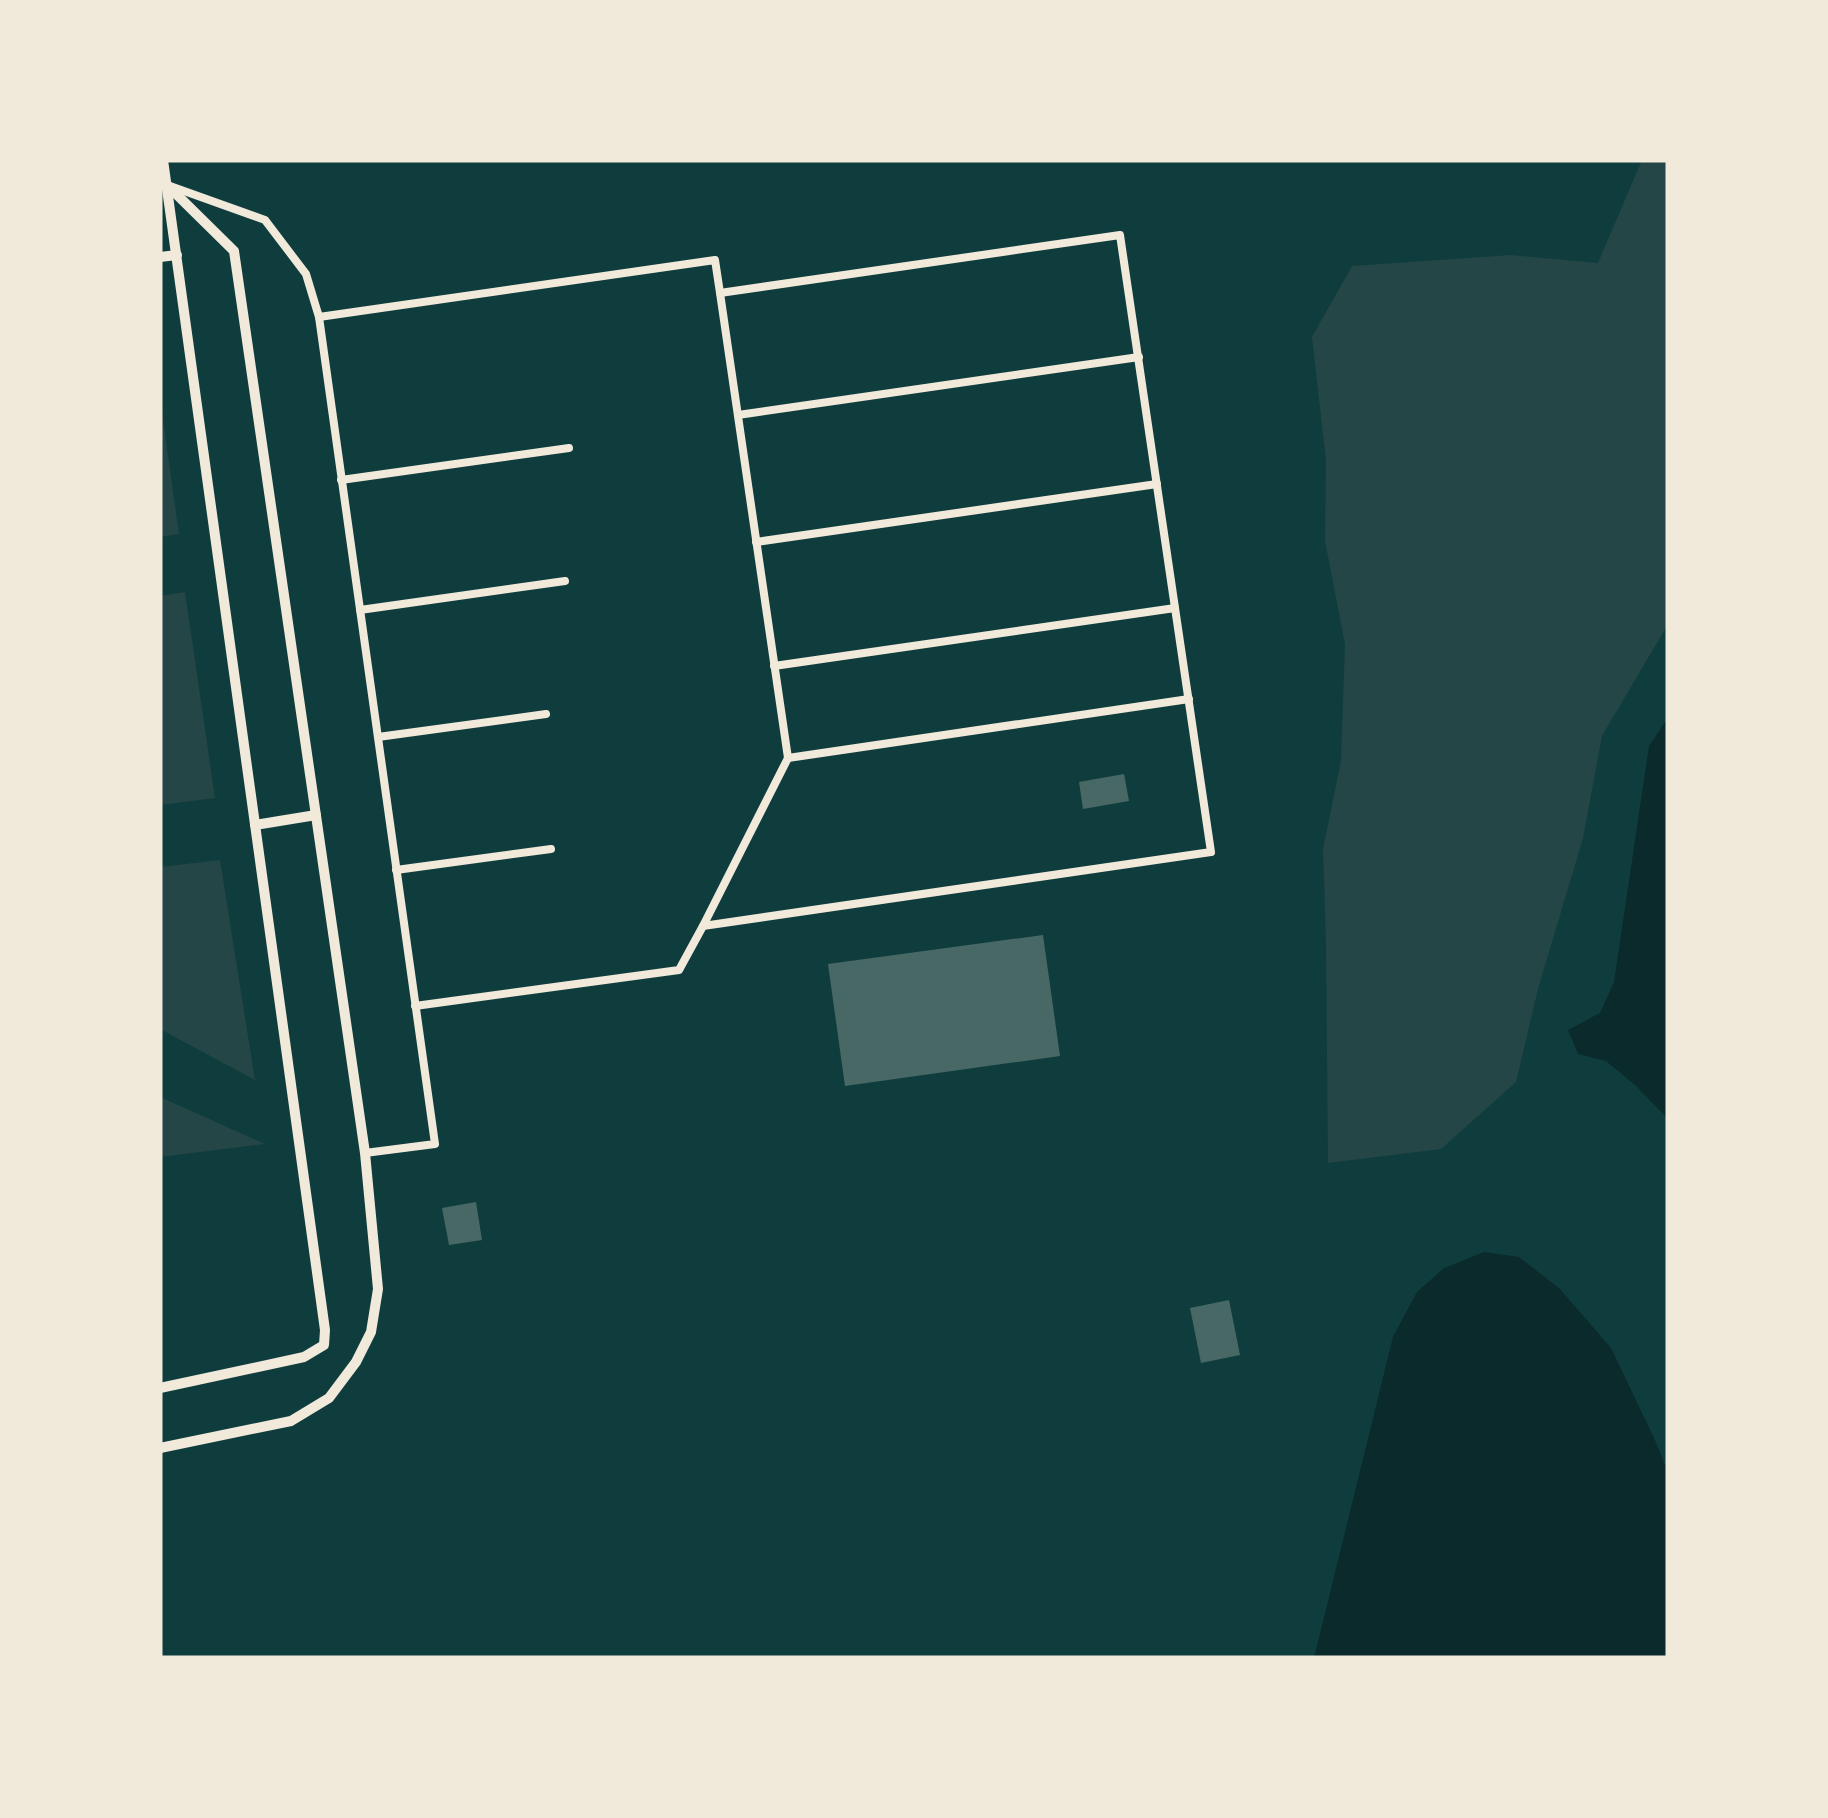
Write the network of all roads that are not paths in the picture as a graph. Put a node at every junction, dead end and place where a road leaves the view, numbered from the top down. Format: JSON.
{"nodes":[{"id":1,"x":164,"y":160,"type":"edge"},
{"id":2,"x":164,"y":186,"type":"edge"},
{"id":3,"x":177,"y":255,"type":"junction"},
{"id":4,"x":160,"y":257,"type":"edge"},
{"id":5,"x":720,"y":293,"type":"junction"},
{"id":6,"x":319,"y":317,"type":"junction"},
{"id":7,"x":1138,"y":357,"type":"junction"},
{"id":8,"x":738,"y":415,"type":"junction"},
{"id":9,"x":570,"y":448,"type":"dead end"},
{"id":10,"x":341,"y":480,"type":"junction"},
{"id":11,"x":1157,"y":484,"type":"junction"},
{"id":12,"x":756,"y":542,"type":"junction"},
{"id":13,"x":566,"y":581,"type":"dead end"},
{"id":14,"x":1175,"y":608,"type":"junction"},
{"id":15,"x":360,"y":610,"type":"junction"},
{"id":16,"x":774,"y":666,"type":"junction"},
{"id":17,"x":1188,"y":700,"type":"junction"},
{"id":18,"x":546,"y":714,"type":"dead end"},
{"id":19,"x":378,"y":738,"type":"junction"},
{"id":20,"x":788,"y":758,"type":"junction"},
{"id":21,"x":316,"y":815,"type":"junction"},
{"id":22,"x":255,"y":825,"type":"junction"},
{"id":23,"x":551,"y":849,"type":"dead end"},
{"id":24,"x":396,"y":870,"type":"junction"},
{"id":25,"x":702,"y":926,"type":"junction"},
{"id":26,"x":415,"y":1006,"type":"junction"},
{"id":27,"x":365,"y":1153,"type":"junction"},
{"id":28,"x":160,"y":1388,"type":"edge"},
{"id":29,"x":160,"y":1448,"type":"edge"}],
"edges":[{"from":1,"to":2,"type":"street"},
{"from":2,"to":3,"type":"street"},
{"from":2,"to":6,"type":"lane"},
{"from":2,"to":21,"type":"street"},
{"from":3,"to":4,"type":"street"},
{"from":3,"to":22,"type":"street"},
{"from":5,"to":6,"type":"lane"},
{"from":5,"to":7,"type":"lane"},
{"from":5,"to":8,"type":"lane"},
{"from":6,"to":10,"type":"lane"},
{"from":7,"to":8,"type":"lane"},
{"from":7,"to":11,"type":"lane"},
{"from":8,"to":12,"type":"lane"},
{"from":9,"to":10,"type":"lane"},
{"from":10,"to":15,"type":"lane"},
{"from":11,"to":12,"type":"lane"},
{"from":11,"to":14,"type":"lane"},
{"from":12,"to":16,"type":"lane"},
{"from":13,"to":15,"type":"lane"},
{"from":14,"to":16,"type":"lane"},
{"from":14,"to":17,"type":"lane"},
{"from":15,"to":19,"type":"lane"},
{"from":16,"to":20,"type":"lane"},
{"from":17,"to":20,"type":"lane"},
{"from":17,"to":25,"type":"lane"},
{"from":18,"to":19,"type":"lane"},
{"from":19,"to":24,"type":"lane"},
{"from":20,"to":25,"type":"lane"},
{"from":21,"to":22,"type":"street"},
{"from":21,"to":27,"type":"street"},
{"from":22,"to":28,"type":"street"},
{"from":23,"to":24,"type":"lane"},
{"from":24,"to":26,"type":"lane"},
{"from":25,"to":26,"type":"lane"},
{"from":26,"to":27,"type":"lane"},
{"from":27,"to":29,"type":"street"}]}
